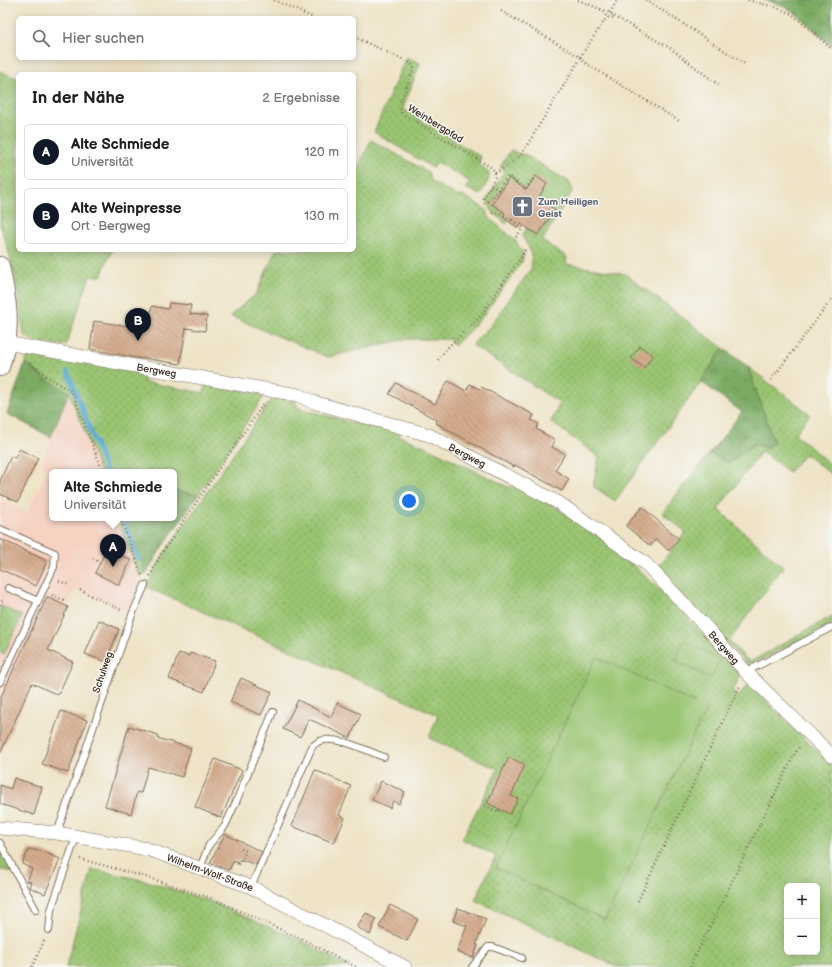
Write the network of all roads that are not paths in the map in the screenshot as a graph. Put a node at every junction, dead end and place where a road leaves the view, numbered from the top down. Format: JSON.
{"nodes":[{"id":1,"x":0,"y":266,"type":"edge"},
{"id":2,"x":6,"y":343,"type":"junction"},
{"id":3,"x":0,"y":367,"type":"edge"},
{"id":4,"x":0,"y":529,"type":"edge"},
{"id":5,"x":145,"y":585,"type":"road end"},
{"id":6,"x":8,"y":588,"type":"dead end"},
{"id":7,"x":38,"y":601,"type":"junction"},
{"id":8,"x":832,"y":627,"type":"edge"},
{"id":9,"x":746,"y":672,"type":"junction"},
{"id":10,"x":0,"y":682,"type":"edge"},
{"id":11,"x":273,"y":712,"type":"dead end"},
{"id":12,"x":832,"y":756,"type":"edge"},
{"id":13,"x":384,"y":757,"type":"dead end"},
{"id":14,"x":0,"y":828,"type":"edge"},
{"id":15,"x":57,"y":833,"type":"junction"},
{"id":16,"x":76,"y":837,"type":"junction"},
{"id":17,"x":0,"y":843,"type":"edge"},
{"id":18,"x":200,"y":868,"type":"junction"},
{"id":19,"x":251,"y":887,"type":"junction"},
{"id":20,"x":36,"y":910,"type":"dead end"},
{"id":21,"x":49,"y":930,"type":"road end"},
{"id":22,"x":522,"y":958,"type":"dead end"},
{"id":23,"x":405,"y":967,"type":"edge"},
{"id":24,"x":472,"y":967,"type":"edge"}],
"edges":[{"from":1,"to":2,"type":"main road"},
{"from":2,"to":3,"type":"main road"},
{"from":2,"to":9,"type":"street","name":"Bergweg"},
{"from":4,"to":7,"type":"lane"},
{"from":5,"to":15,"type":"lane","name":"Schulweg"},
{"from":6,"to":7,"type":"lane"},
{"from":7,"to":10,"type":"lane"},
{"from":8,"to":9,"type":"lane"},
{"from":9,"to":12,"type":"street","name":"Bergweg"},
{"from":11,"to":18,"type":"lane"},
{"from":13,"to":19,"type":"lane"},
{"from":14,"to":15,"type":"street","name":"Wilhelm-Wolf-Straße"},
{"from":15,"to":16,"type":"street","name":"Wilhelm-Wolf-Straße"},
{"from":16,"to":18,"type":"street","name":"Wilhelm-Wolf-Straße"},
{"from":16,"to":21,"type":"lane"},
{"from":17,"to":20,"type":"lane"},
{"from":18,"to":19,"type":"street","name":"Wilhelm-Wolf-Straße"},
{"from":19,"to":23,"type":"street","name":"Wilhelm-Wolf-Straße"},
{"from":22,"to":24,"type":"lane"}]}
